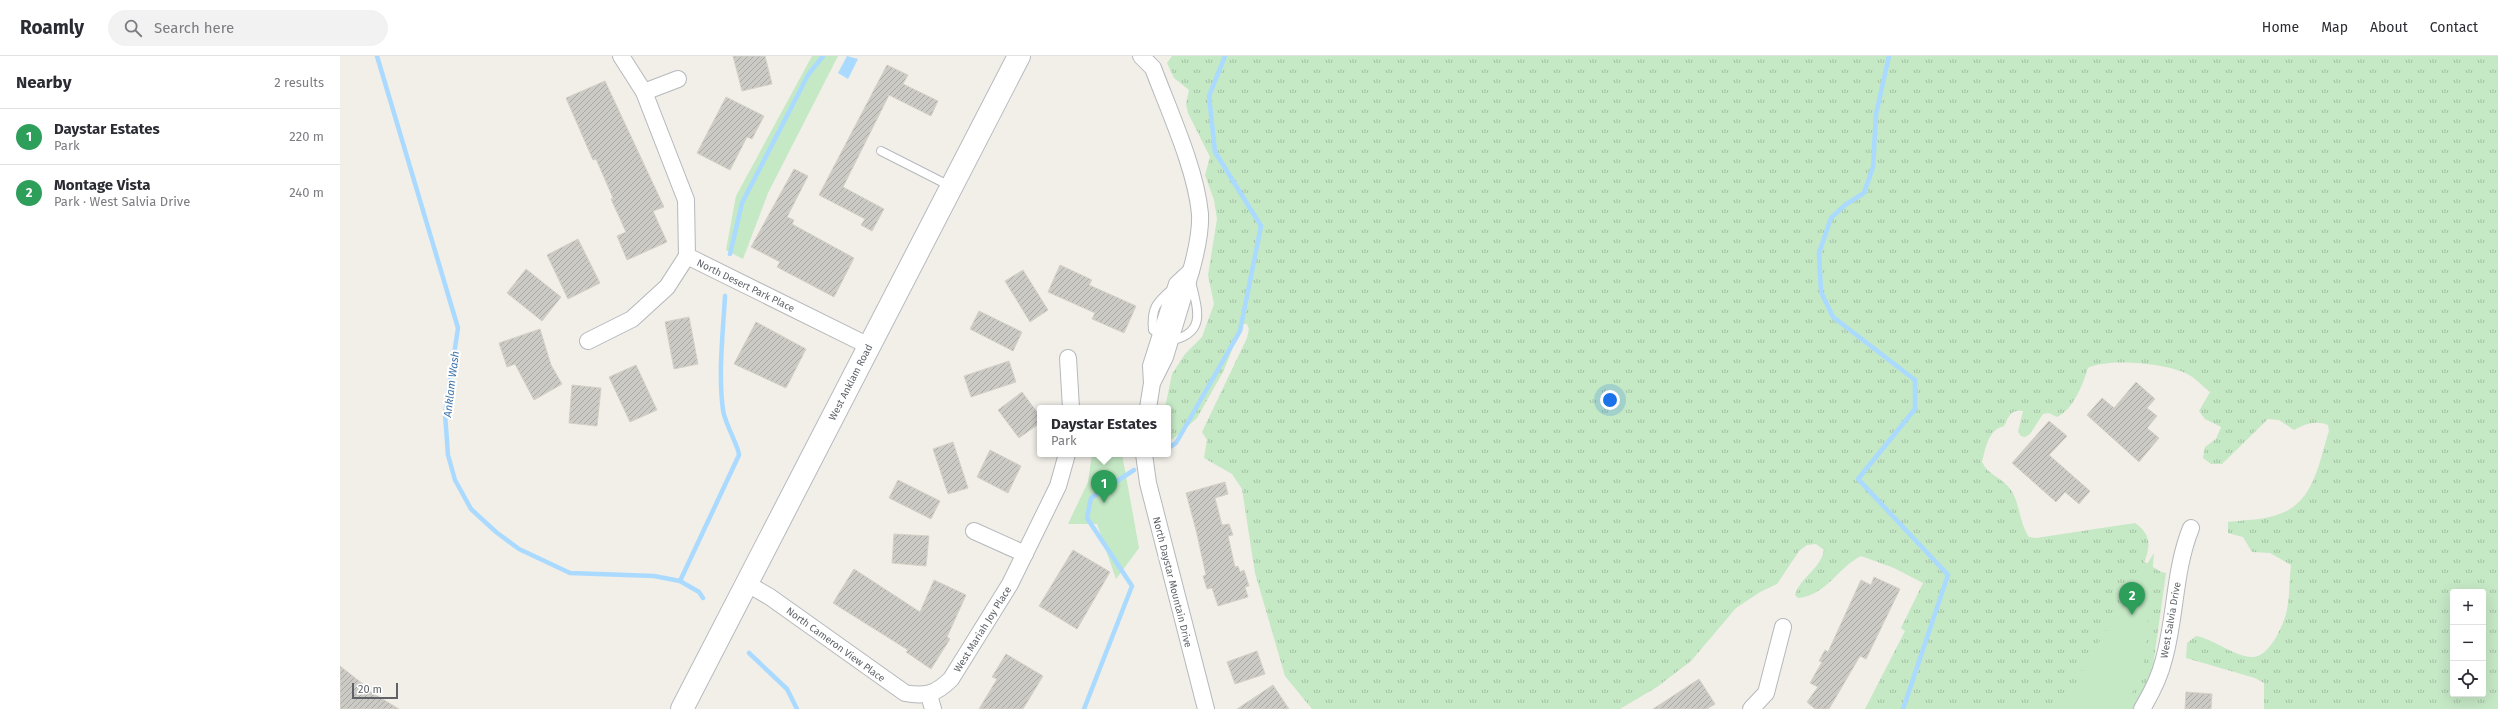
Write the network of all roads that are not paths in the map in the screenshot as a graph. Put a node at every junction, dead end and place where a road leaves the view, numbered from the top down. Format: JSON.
{"nodes":[{"id":1,"x":621,"y":56,"type":"edge"},
{"id":2,"x":1019,"y":56,"type":"edge"},
{"id":3,"x":1141,"y":56,"type":"edge"},
{"id":4,"x":678,"y":79,"type":"dead end"},
{"id":5,"x":644,"y":92,"type":"junction"},
{"id":6,"x":881,"y":151,"type":"dead end"},
{"id":7,"x":950,"y":186,"type":"junction"},
{"id":8,"x":686,"y":256,"type":"junction"},
{"id":9,"x":1186,"y":278,"type":"junction"},
{"id":10,"x":1165,"y":339,"type":"junction"},
{"id":11,"x":588,"y":341,"type":"dead end"},
{"id":12,"x":869,"y":346,"type":"junction"},
{"id":13,"x":1068,"y":358,"type":"dead end"},
{"id":14,"x":1071,"y":405,"type":"edge"},
{"id":15,"x":1148,"y":405,"type":"edge"},
{"id":16,"x":1066,"y":457,"type":"edge"},
{"id":17,"x":1144,"y":457,"type":"edge"},
{"id":18,"x":2191,"y":528,"type":"dead end"},
{"id":19,"x":974,"y":532,"type":"dead end"},
{"id":20,"x":1025,"y":554,"type":"junction"},
{"id":21,"x":746,"y":583,"type":"junction"},
{"id":22,"x":1783,"y":627,"type":"dead end"},
{"id":23,"x":931,"y":702,"type":"edge"},
{"id":24,"x":682,"y":709,"type":"edge"},
{"id":25,"x":1206,"y":709,"type":"edge"},
{"id":26,"x":1751,"y":709,"type":"edge"},
{"id":27,"x":2142,"y":709,"type":"edge"}],
"edges":[{"from":1,"to":5,"type":"street","name":"North Desert Park Place"},
{"from":2,"to":7,"type":"main road","name":"West Anklam Road"},
{"from":3,"to":9,"type":"street"},
{"from":4,"to":5,"type":"street"},
{"from":5,"to":8,"type":"street","name":"North Desert Park Place"},
{"from":6,"to":7,"type":"lane"},
{"from":7,"to":12,"type":"main road","name":"West Anklam Road"},
{"from":8,"to":11,"type":"street"},
{"from":8,"to":12,"type":"street","name":"North Desert Park Place"},
{"from":9,"to":10,"type":"street"},
{"from":9,"to":10,"type":"lane"},
{"from":10,"to":15,"type":"street"},
{"from":12,"to":21,"type":"main road","name":"West Anklam Road"},
{"from":13,"to":14,"type":"street"},
{"from":16,"to":20,"type":"street","name":"West Mariah Joy Place"},
{"from":17,"to":25,"type":"street","name":"North Daystar Mountain Drive"},
{"from":18,"to":27,"type":"street","name":"West Salvia Drive"},
{"from":19,"to":20,"type":"street"},
{"from":20,"to":23,"type":"street","name":"West Mariah Joy Place"},
{"from":21,"to":23,"type":"street","name":"North Cameron View Place"},
{"from":21,"to":24,"type":"main road","name":"West Anklam Road"},
{"from":22,"to":26,"type":"street"}]}
